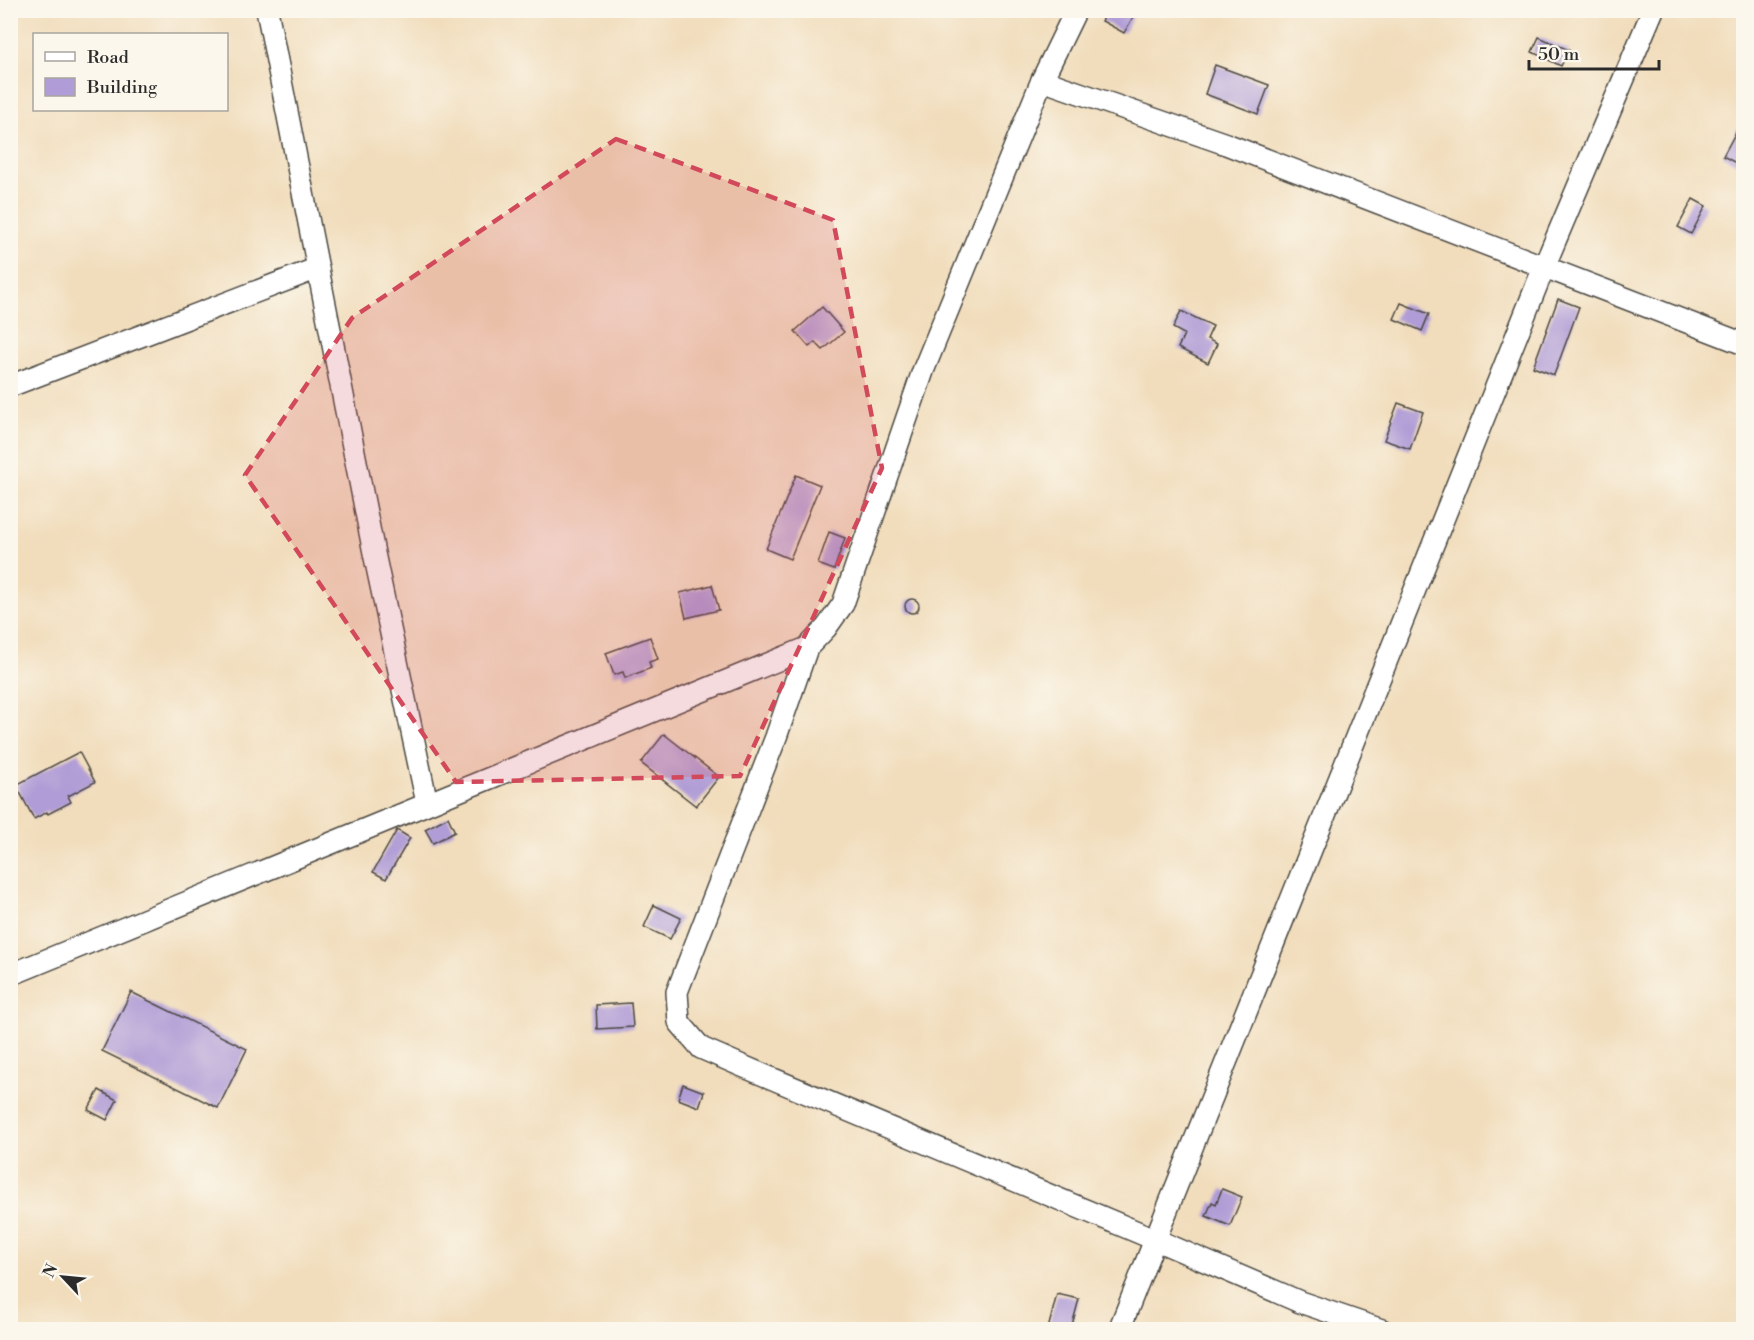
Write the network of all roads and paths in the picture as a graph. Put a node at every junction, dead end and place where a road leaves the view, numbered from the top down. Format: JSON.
{"nodes":[{"id":1,"x":267,"y":10,"type":"edge"},
{"id":2,"x":1076,"y":10,"type":"edge"},
{"id":3,"x":1653,"y":10,"type":"edge"},
{"id":4,"x":1042,"y":80,"type":"junction"},
{"id":5,"x":1544,"y":267,"type":"junction"},
{"id":6,"x":318,"y":268,"type":"junction"},
{"id":7,"x":1743,"y":344,"type":"edge"},
{"id":8,"x":10,"y":386,"type":"edge"},
{"id":9,"x":807,"y":648,"type":"junction"},
{"id":10,"x":427,"y":803,"type":"junction"},
{"id":11,"x":10,"y":975,"type":"edge"},
{"id":12,"x":1154,"y":1239,"type":"junction"},
{"id":13,"x":1119,"y":1329,"type":"edge"},
{"id":14,"x":1382,"y":1329,"type":"edge"}],
"edges":[{"from":1,"to":6,"type":"street"},
{"from":2,"to":4,"type":"street"},
{"from":3,"to":5,"type":"street"},
{"from":4,"to":5,"type":"street"},
{"from":4,"to":9,"type":"street"},
{"from":5,"to":7,"type":"street"},
{"from":5,"to":12,"type":"street"},
{"from":6,"to":8,"type":"street"},
{"from":6,"to":10,"type":"street"},
{"from":9,"to":10,"type":"street"},
{"from":9,"to":12,"type":"street"},
{"from":10,"to":11,"type":"street"},
{"from":12,"to":13,"type":"street"},
{"from":12,"to":14,"type":"street"}]}
